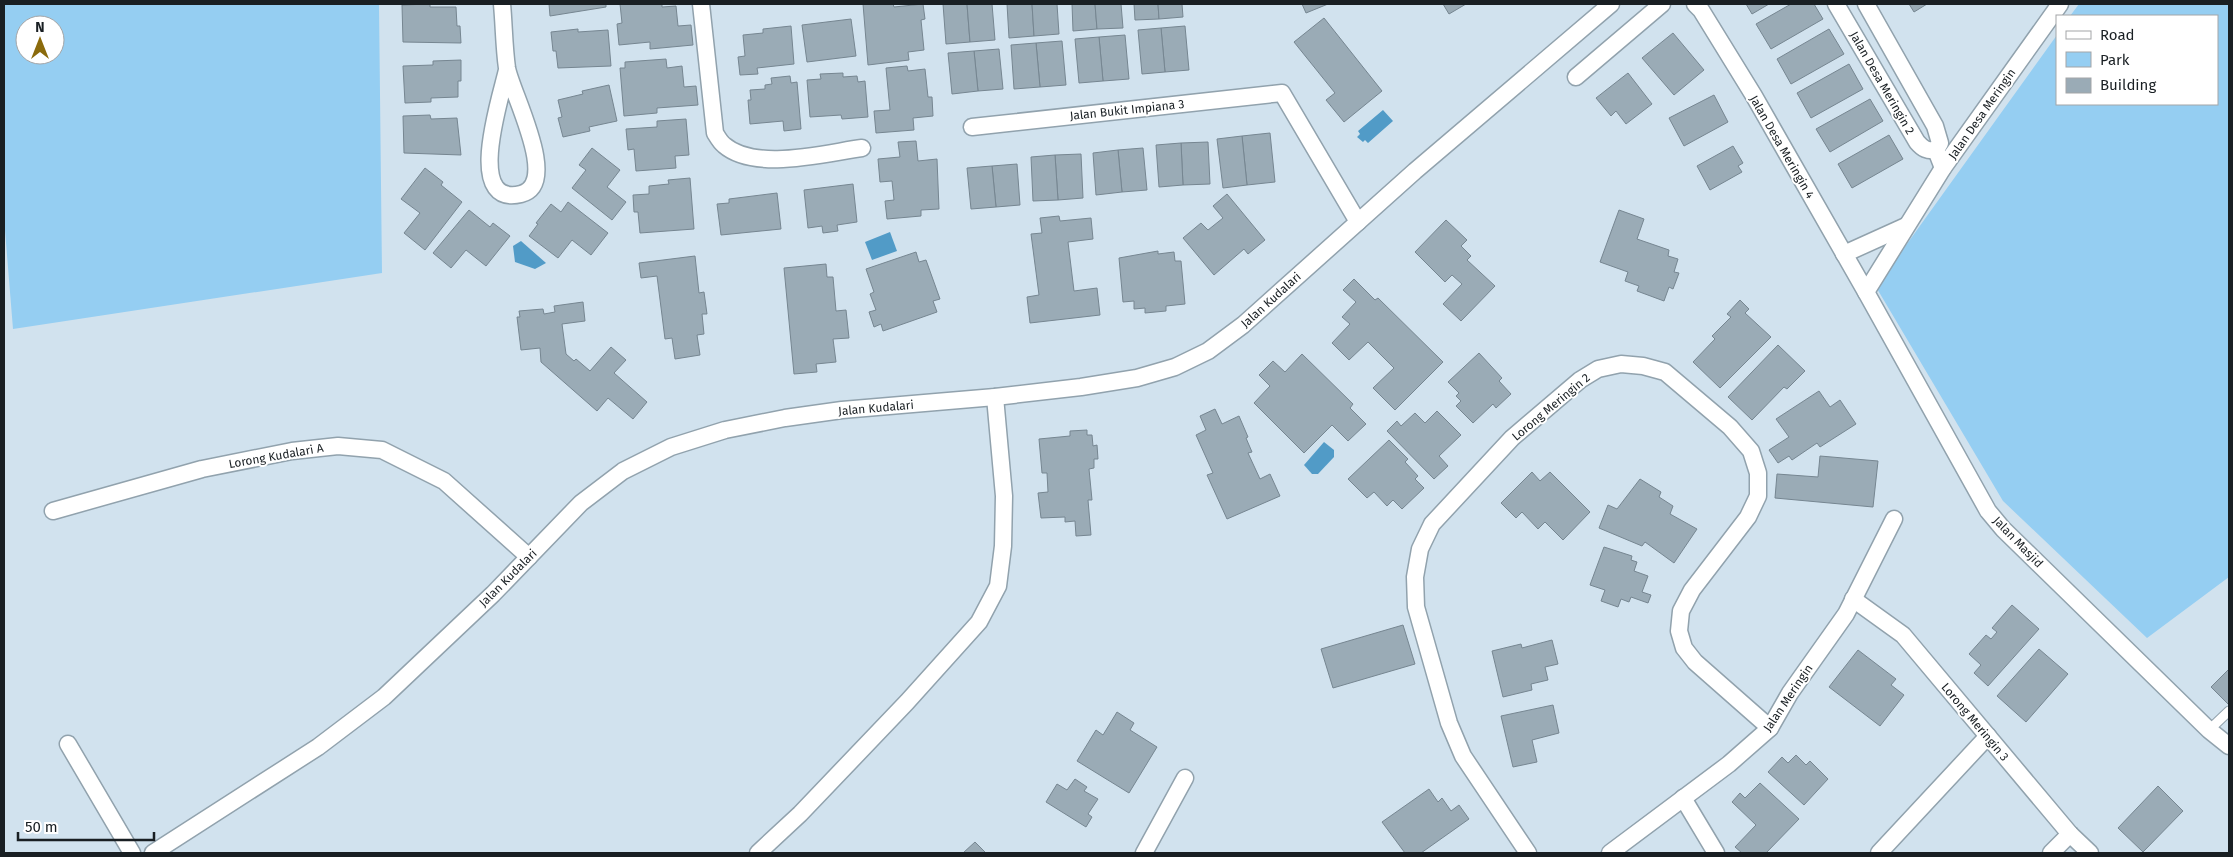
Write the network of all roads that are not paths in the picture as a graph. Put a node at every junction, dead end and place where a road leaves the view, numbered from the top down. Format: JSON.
{"nodes":[{"id":1,"x":502,"y":4,"type":"edge"},
{"id":2,"x":701,"y":4,"type":"edge"},
{"id":3,"x":1611,"y":4,"type":"edge"},
{"id":4,"x":1662,"y":4,"type":"edge"},
{"id":5,"x":1695,"y":4,"type":"edge"},
{"id":6,"x":1836,"y":4,"type":"edge"},
{"id":7,"x":1866,"y":4,"type":"edge"},
{"id":8,"x":2060,"y":4,"type":"edge"},
{"id":9,"x":507,"y":70,"type":"junction"},
{"id":10,"x":1576,"y":77,"type":"dead end"},
{"id":11,"x":972,"y":127,"type":"dead end"},
{"id":12,"x":862,"y":148,"type":"dead end"},
{"id":13,"x":1936,"y":150,"type":"junction"},
{"id":14,"x":1943,"y":168,"type":"junction"},
{"id":15,"x":1358,"y":222,"type":"junction"},
{"id":16,"x":1906,"y":226,"type":"junction"},
{"id":17,"x":1844,"y":254,"type":"junction"},
{"id":18,"x":1866,"y":292,"type":"junction"},
{"id":19,"x":995,"y":397,"type":"junction"},
{"id":20,"x":53,"y":511,"type":"dead end"},
{"id":21,"x":1894,"y":519,"type":"dead end"},
{"id":22,"x":529,"y":557,"type":"junction"},
{"id":23,"x":1853,"y":599,"type":"junction"},
{"id":24,"x":2229,"y":711,"type":"edge"},
{"id":25,"x":1770,"y":728,"type":"junction"},
{"id":26,"x":2209,"y":730,"type":"junction"},
{"id":27,"x":1988,"y":736,"type":"junction"},
{"id":28,"x":68,"y":744,"type":"dead end"},
{"id":29,"x":2229,"y":746,"type":"edge"},
{"id":30,"x":1185,"y":778,"type":"dead end"},
{"id":31,"x":1683,"y":798,"type":"junction"},
{"id":32,"x":2070,"y":834,"type":"junction"},
{"id":33,"x":132,"y":853,"type":"edge"},
{"id":34,"x":153,"y":853,"type":"edge"},
{"id":35,"x":758,"y":853,"type":"edge"},
{"id":36,"x":1144,"y":853,"type":"edge"},
{"id":37,"x":1528,"y":853,"type":"edge"},
{"id":38,"x":1610,"y":853,"type":"edge"},
{"id":39,"x":1716,"y":853,"type":"edge"},
{"id":40,"x":1879,"y":853,"type":"edge"},
{"id":41,"x":2051,"y":853,"type":"edge"},
{"id":42,"x":2090,"y":853,"type":"edge"}],
"edges":[{"from":1,"to":9,"type":"street"},
{"from":2,"to":12,"type":"street"},
{"from":3,"to":15,"type":"street","name":"Jalan Kudalari"},
{"from":4,"to":10,"type":"street"},
{"from":5,"to":17,"type":"street","name":"Jalan Desa Meringin 4"},
{"from":6,"to":13,"type":"street","name":"Jalan Desa Meringin 2"},
{"from":7,"to":13,"type":"street","name":"Jalan Desa Meringin 2"},
{"from":8,"to":14,"type":"street","name":"Jalan Desa Meringin"},
{"from":9,"to":9,"type":"street"},
{"from":11,"to":15,"type":"street","name":"Jalan Bukit Impiana 3"},
{"from":13,"to":14,"type":"street","name":"Jalan Desa Meringin 2"},
{"from":14,"to":16,"type":"street","name":"Jalan Desa Meringin"},
{"from":15,"to":19,"type":"street","name":"Jalan Kudalari"},
{"from":16,"to":17,"type":"street"},
{"from":16,"to":18,"type":"street","name":"Jalan Desa Meringin"},
{"from":17,"to":18,"type":"street","name":"Jalan Desa Meringin 4"},
{"from":18,"to":26,"type":"street","name":"Jalan Masjid"},
{"from":19,"to":22,"type":"street","name":"Jalan Kudalari"},
{"from":19,"to":35,"type":"street"},
{"from":20,"to":22,"type":"street","name":"Lorong Kudalari A"},
{"from":21,"to":23,"type":"street","name":"Jalan Meringin"},
{"from":22,"to":34,"type":"street","name":"Jalan Kudalari"},
{"from":23,"to":25,"type":"street","name":"Jalan Meringin"},
{"from":23,"to":27,"type":"street","name":"Lorong Meringin 3"},
{"from":24,"to":26,"type":"lane"},
{"from":25,"to":31,"type":"street","name":"Jalan Meringin"},
{"from":25,"to":37,"type":"street","name":"Lorong Meringin 2"},
{"from":26,"to":29,"type":"street","name":"Jalan Masjid"},
{"from":27,"to":32,"type":"street","name":"Lorong Meringin 3"},
{"from":27,"to":40,"type":"street"},
{"from":28,"to":33,"type":"street"},
{"from":30,"to":36,"type":"street"},
{"from":31,"to":38,"type":"street","name":"Jalan Meringin"},
{"from":31,"to":39,"type":"street"},
{"from":32,"to":41,"type":"street"},
{"from":32,"to":42,"type":"street","name":"Lorong Meringin 3"}]}
